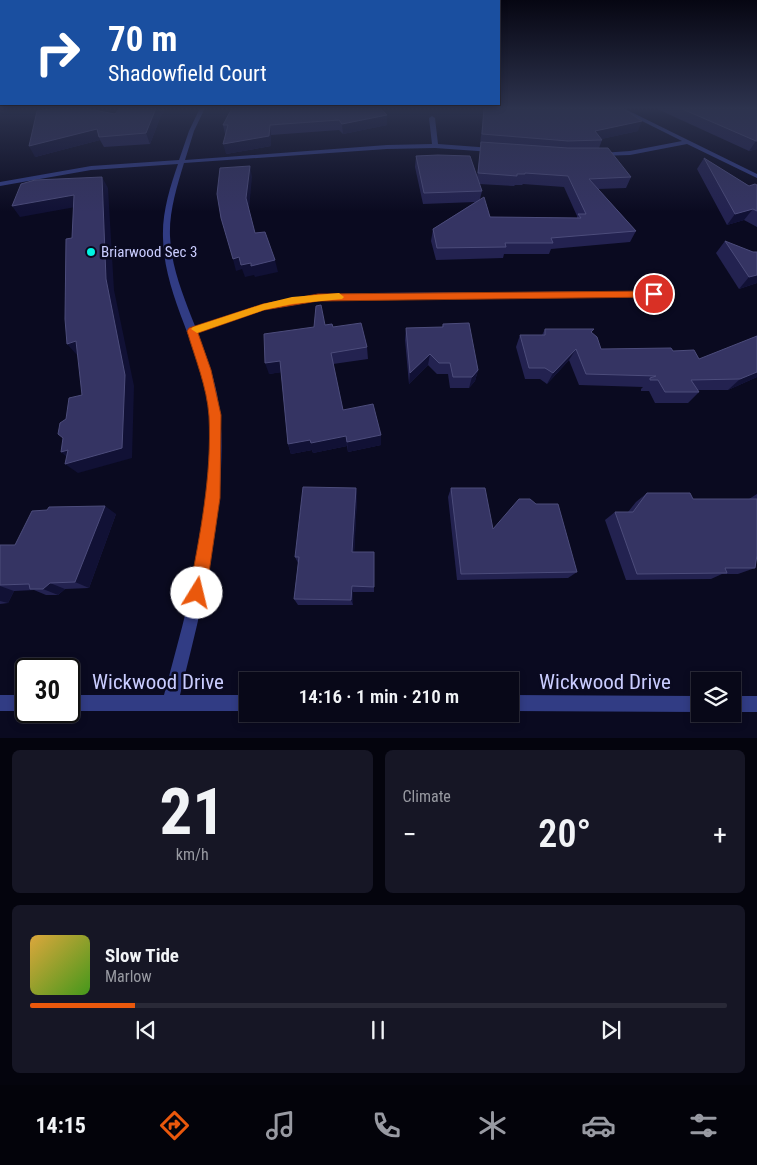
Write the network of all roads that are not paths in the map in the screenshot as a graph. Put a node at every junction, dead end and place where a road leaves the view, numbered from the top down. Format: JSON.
{"nodes":[{"id":1,"x":188,"y":142,"type":"edge"},
{"id":2,"x":435,"y":142,"type":"edge"},
{"id":3,"x":685,"y":142,"type":"edge"},
{"id":4,"x":688,"y":142,"type":"edge"},
{"id":5,"x":435,"y":146,"type":"junction"},
{"id":6,"x":502,"y":151,"type":"edge"},
{"id":7,"x":594,"y":155,"type":"edge"},
{"id":8,"x":181,"y":162,"type":"junction"},
{"id":9,"x":757,"y":176,"type":"edge"},
{"id":10,"x":0,"y":184,"type":"edge"},
{"id":11,"x":654,"y":294,"type":"dead end"},
{"id":12,"x":192,"y":331,"type":"junction"},
{"id":13,"x":0,"y":703,"type":"edge"},
{"id":14,"x":15,"y":703,"type":"edge"},
{"id":15,"x":80,"y":703,"type":"edge"},
{"id":16,"x":170,"y":703,"type":"junction"},
{"id":17,"x":239,"y":703,"type":"edge"},
{"id":18,"x":519,"y":703,"type":"edge"},
{"id":19,"x":691,"y":704,"type":"edge"},
{"id":20,"x":741,"y":704,"type":"edge"},
{"id":21,"x":757,"y":704,"type":"edge"}],
"edges":[{"from":1,"to":8,"type":"street"},
{"from":2,"to":5,"type":"street"},
{"from":3,"to":7,"type":"street"},
{"from":4,"to":9,"type":"street"},
{"from":5,"to":6,"type":"street"},
{"from":5,"to":8,"type":"street"},
{"from":8,"to":10,"type":"street"},
{"from":8,"to":12,"type":"street"},
{"from":11,"to":12,"type":"street"},
{"from":12,"to":16,"type":"street"},
{"from":13,"to":14,"type":"street"},
{"from":15,"to":16,"type":"street","name":"Wickwood Drive"},
{"from":16,"to":17,"type":"street","name":"Wickwood Drive"},
{"from":18,"to":19,"type":"street","name":"Wickwood Drive"},
{"from":20,"to":21,"type":"street"}]}
